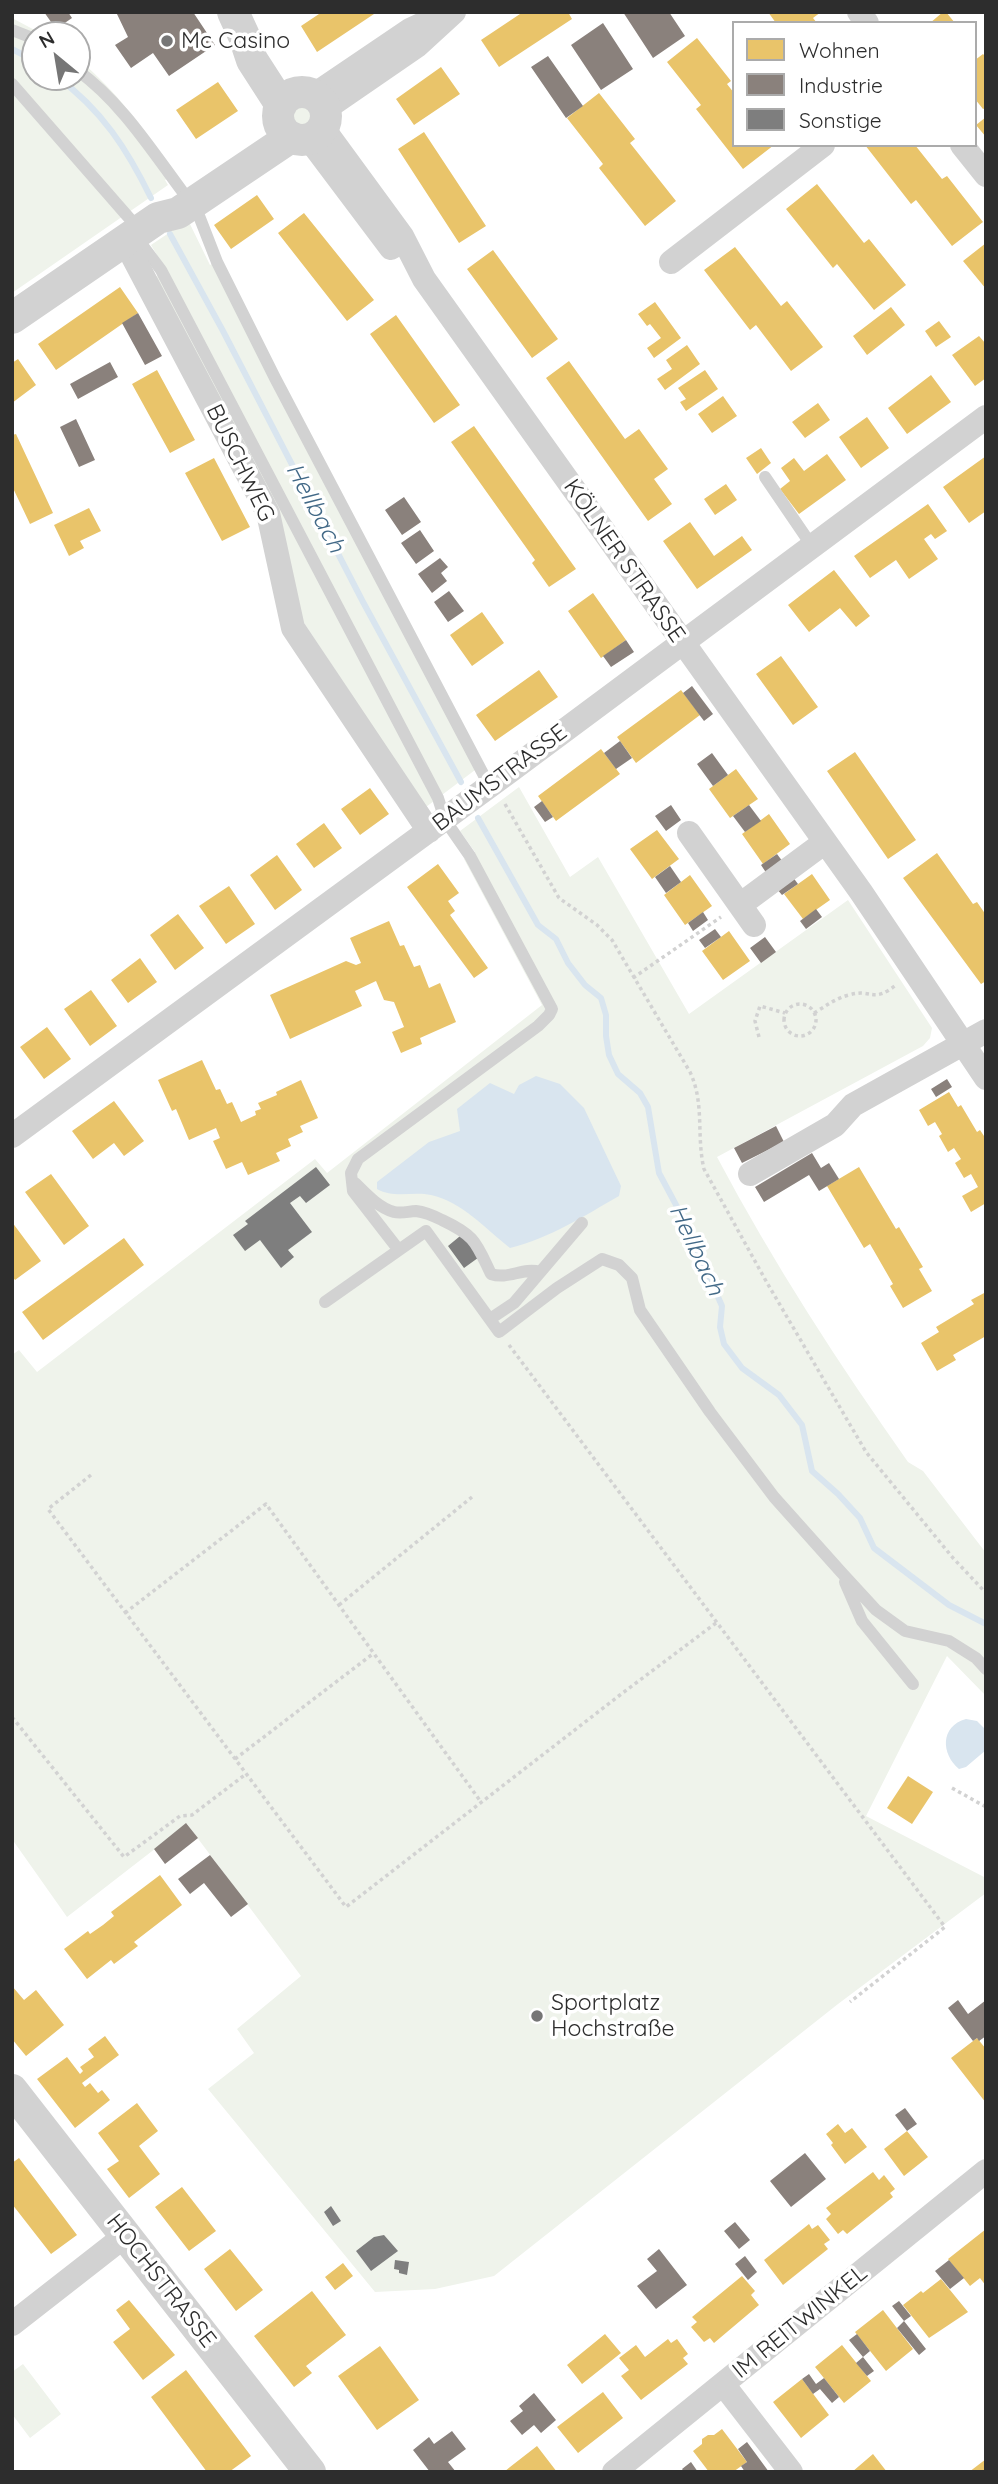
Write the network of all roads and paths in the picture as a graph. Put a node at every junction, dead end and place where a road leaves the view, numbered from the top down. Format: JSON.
{"nodes":[{"id":1,"x":449,"y":12,"type":"edge"},
{"id":2,"x":454,"y":12,"type":"edge"},
{"id":3,"x":238,"y":24,"type":"edge"},
{"id":4,"x":91,"y":80,"type":"edge"},
{"id":5,"x":12,"y":84,"type":"edge"},
{"id":6,"x":302,"y":116,"type":"junction"},
{"id":7,"x":819,"y":147,"type":"edge"},
{"id":8,"x":964,"y":147,"type":"edge"},
{"id":9,"x":986,"y":175,"type":"edge"},
{"id":10,"x":188,"y":197,"type":"junction"},
{"id":11,"x":139,"y":231,"type":"junction"},
{"id":12,"x":671,"y":262,"type":"dead end"},
{"id":13,"x":12,"y":318,"type":"edge"},
{"id":14,"x":986,"y":417,"type":"edge"},
{"id":15,"x":765,"y":477,"type":"dead end"},
{"id":16,"x":812,"y":546,"type":"junction"},
{"id":17,"x":682,"y":643,"type":"junction"},
{"id":18,"x":492,"y":785,"type":"junction"},
{"id":19,"x":437,"y":826,"type":"junction"},
{"id":20,"x":689,"y":833,"type":"dead end"},
{"id":21,"x":825,"y":842,"type":"junction"},
{"id":22,"x":740,"y":905,"type":"junction"},
{"id":23,"x":754,"y":925,"type":"dead end"},
{"id":24,"x":915,"y":971,"type":"junction"},
{"id":25,"x":633,"y":978,"type":"junction"},
{"id":26,"x":785,"y":1013,"type":"junction"},
{"id":27,"x":814,"y":1013,"type":"junction"},
{"id":28,"x":986,"y":1031,"type":"edge"},
{"id":29,"x":759,"y":1037,"type":"dead end"},
{"id":30,"x":964,"y":1043,"type":"junction"},
{"id":31,"x":986,"y":1079,"type":"edge"},
{"id":32,"x":12,"y":1136,"type":"edge"},
{"id":33,"x":750,"y":1174,"type":"dead end"},
{"id":34,"x":352,"y":1181,"type":"junction"},
{"id":35,"x":582,"y":1223,"type":"dead end"},
{"id":36,"x":398,"y":1249,"type":"junction"},
{"id":37,"x":541,"y":1272,"type":"junction"},
{"id":38,"x":325,"y":1302,"type":"dead end"},
{"id":39,"x":490,"y":1319,"type":"junction"},
{"id":40,"x":499,"y":1332,"type":"junction"},
{"id":41,"x":91,"y":1475,"type":"dead end"},
{"id":42,"x":472,"y":1497,"type":"dead end"},
{"id":43,"x":841,"y":1572,"type":"junction"},
{"id":44,"x":986,"y":1593,"type":"edge"},
{"id":45,"x":339,"y":1605,"type":"junction"},
{"id":46,"x":125,"y":1612,"type":"junction"},
{"id":47,"x":716,"y":1623,"type":"junction"},
{"id":48,"x":374,"y":1653,"type":"junction"},
{"id":49,"x":986,"y":1669,"type":"edge"},
{"id":50,"x":913,"y":1684,"type":"dead end"},
{"id":51,"x":12,"y":1717,"type":"edge"},
{"id":52,"x":235,"y":1759,"type":"junction"},
{"id":53,"x":246,"y":1774,"type":"junction"},
{"id":54,"x":952,"y":1787,"type":"dead end"},
{"id":55,"x":481,"y":1802,"type":"junction"},
{"id":56,"x":986,"y":1807,"type":"edge"},
{"id":57,"x":850,"y":2002,"type":"dead end"},
{"id":58,"x":12,"y":2090,"type":"edge"},
{"id":59,"x":986,"y":2171,"type":"edge"},
{"id":60,"x":126,"y":2235,"type":"junction"},
{"id":61,"x":12,"y":2325,"type":"edge"},
{"id":62,"x":723,"y":2384,"type":"junction"},
{"id":63,"x":310,"y":2472,"type":"edge"},
{"id":64,"x":614,"y":2472,"type":"edge"},
{"id":65,"x":791,"y":2472,"type":"edge"}],
"edges":[{"from":1,"to":6,"type":"street"},
{"from":2,"to":6,"type":"street"},
{"from":3,"to":6,"type":"street","name":"KÖLNER STRASSE"},
{"from":4,"to":10,"type":"lane"},
{"from":5,"to":11,"type":"lane"},
{"from":6,"to":10,"type":"street"},
{"from":6,"to":17,"type":"street","name":"KÖLNER STRASSE"},
{"from":7,"to":12,"type":"street"},
{"from":8,"to":9,"type":"street"},
{"from":10,"to":11,"type":"street"},
{"from":10,"to":18,"type":"lane"},
{"from":11,"to":13,"type":"street"},
{"from":11,"to":19,"type":"lane"},
{"from":11,"to":19,"type":"street","name":"BUSCHWEG"},
{"from":14,"to":16,"type":"street","name":"BAUMSTRASSE"},
{"from":15,"to":16,"type":"lane"},
{"from":16,"to":17,"type":"street","name":"BAUMSTRASSE"},
{"from":17,"to":18,"type":"street","name":"BAUMSTRASSE"},
{"from":17,"to":21,"type":"street","name":"KÖLNER STRASSE"},
{"from":18,"to":19,"type":"street","name":"BAUMSTRASSE"},
{"from":18,"to":25,"type":"path"},
{"from":19,"to":32,"type":"street","name":"BAUMSTRASSE"},
{"from":19,"to":34,"type":"lane"},
{"from":20,"to":22,"type":"street"},
{"from":21,"to":22,"type":"street"},
{"from":21,"to":24,"type":"street","name":"KÖLNER STRASSE"},
{"from":22,"to":23,"type":"street"},
{"from":22,"to":25,"type":"path"},
{"from":24,"to":27,"type":"path"},
{"from":24,"to":30,"type":"street","name":"KÖLNER STRASSE"},
{"from":25,"to":44,"type":"path"},
{"from":26,"to":27,"type":"path"},
{"from":26,"to":27,"type":"path"},
{"from":26,"to":29,"type":"path"},
{"from":28,"to":30,"type":"street"},
{"from":30,"to":31,"type":"street","name":"KÖLNER STRASSE"},
{"from":30,"to":33,"type":"street"},
{"from":34,"to":36,"type":"lane"},
{"from":34,"to":37,"type":"lane"},
{"from":35,"to":37,"type":"lane"},
{"from":36,"to":38,"type":"lane"},
{"from":36,"to":39,"type":"lane"},
{"from":37,"to":39,"type":"lane"},
{"from":39,"to":40,"type":"lane"},
{"from":40,"to":43,"type":"lane"},
{"from":40,"to":47,"type":"path"},
{"from":41,"to":46,"type":"path"},
{"from":42,"to":45,"type":"path"},
{"from":43,"to":49,"type":"lane"},
{"from":43,"to":50,"type":"lane"},
{"from":45,"to":46,"type":"path"},
{"from":45,"to":48,"type":"path"},
{"from":46,"to":52,"type":"path"},
{"from":47,"to":55,"type":"path"},
{"from":47,"to":57,"type":"path"},
{"from":48,"to":52,"type":"path"},
{"from":48,"to":55,"type":"path"},
{"from":51,"to":53,"type":"path"},
{"from":52,"to":53,"type":"path"},
{"from":53,"to":55,"type":"path"},
{"from":54,"to":56,"type":"path"},
{"from":58,"to":60,"type":"street","name":"HOCHSTRASSE"},
{"from":59,"to":62,"type":"street","name":"IM REITWINKEL"},
{"from":60,"to":61,"type":"street"},
{"from":60,"to":63,"type":"street","name":"HOCHSTRASSE"},
{"from":62,"to":64,"type":"street","name":"IM REITWINKEL"},
{"from":62,"to":65,"type":"street"}]}
